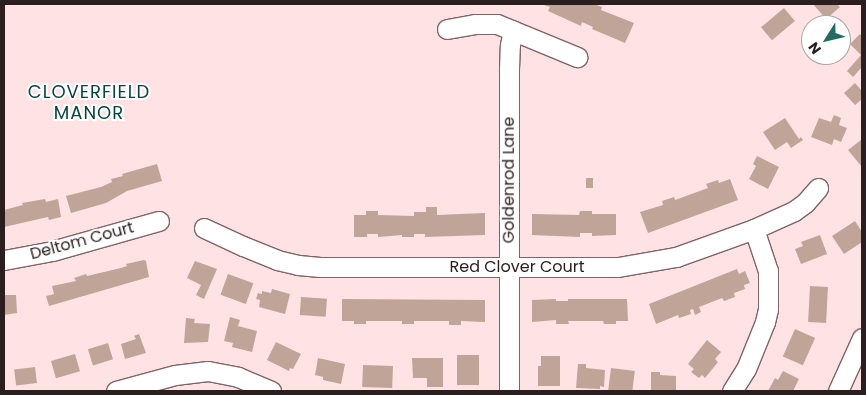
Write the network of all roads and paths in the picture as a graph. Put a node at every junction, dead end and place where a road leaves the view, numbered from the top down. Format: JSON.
{"nodes":[{"id":1,"x":447,"y":29,"type":"dead end"},
{"id":2,"x":513,"y":30,"type":"junction"},
{"id":3,"x":577,"y":57,"type":"dead end"},
{"id":4,"x":818,"y":188,"type":"dead end"},
{"id":5,"x":159,"y":221,"type":"dead end"},
{"id":6,"x":204,"y":228,"type":"dead end"},
{"id":7,"x":754,"y":229,"type":"junction"},
{"id":8,"x":4,"y":260,"type":"edge"},
{"id":9,"x":510,"y":266,"type":"junction"},
{"id":10,"x":862,"y":338,"type":"edge"},
{"id":11,"x":116,"y":391,"type":"edge"},
{"id":12,"x":271,"y":391,"type":"edge"},
{"id":13,"x":509,"y":391,"type":"edge"},
{"id":14,"x":732,"y":391,"type":"edge"},
{"id":15,"x":838,"y":391,"type":"edge"}],
"edges":[{"from":1,"to":2,"type":"street"},
{"from":2,"to":3,"type":"street"},
{"from":2,"to":9,"type":"street","name":"Goldenrod Lane"},
{"from":4,"to":7,"type":"street","name":"Red Clover Court"},
{"from":5,"to":8,"type":"street","name":"Deltom Court"},
{"from":6,"to":9,"type":"street","name":"Red Clover Court"},
{"from":7,"to":9,"type":"street","name":"Red Clover Court"},
{"from":7,"to":14,"type":"street"},
{"from":9,"to":13,"type":"street","name":"Goldenrod Lane"},
{"from":10,"to":15,"type":"street"},
{"from":11,"to":12,"type":"street"}]}
